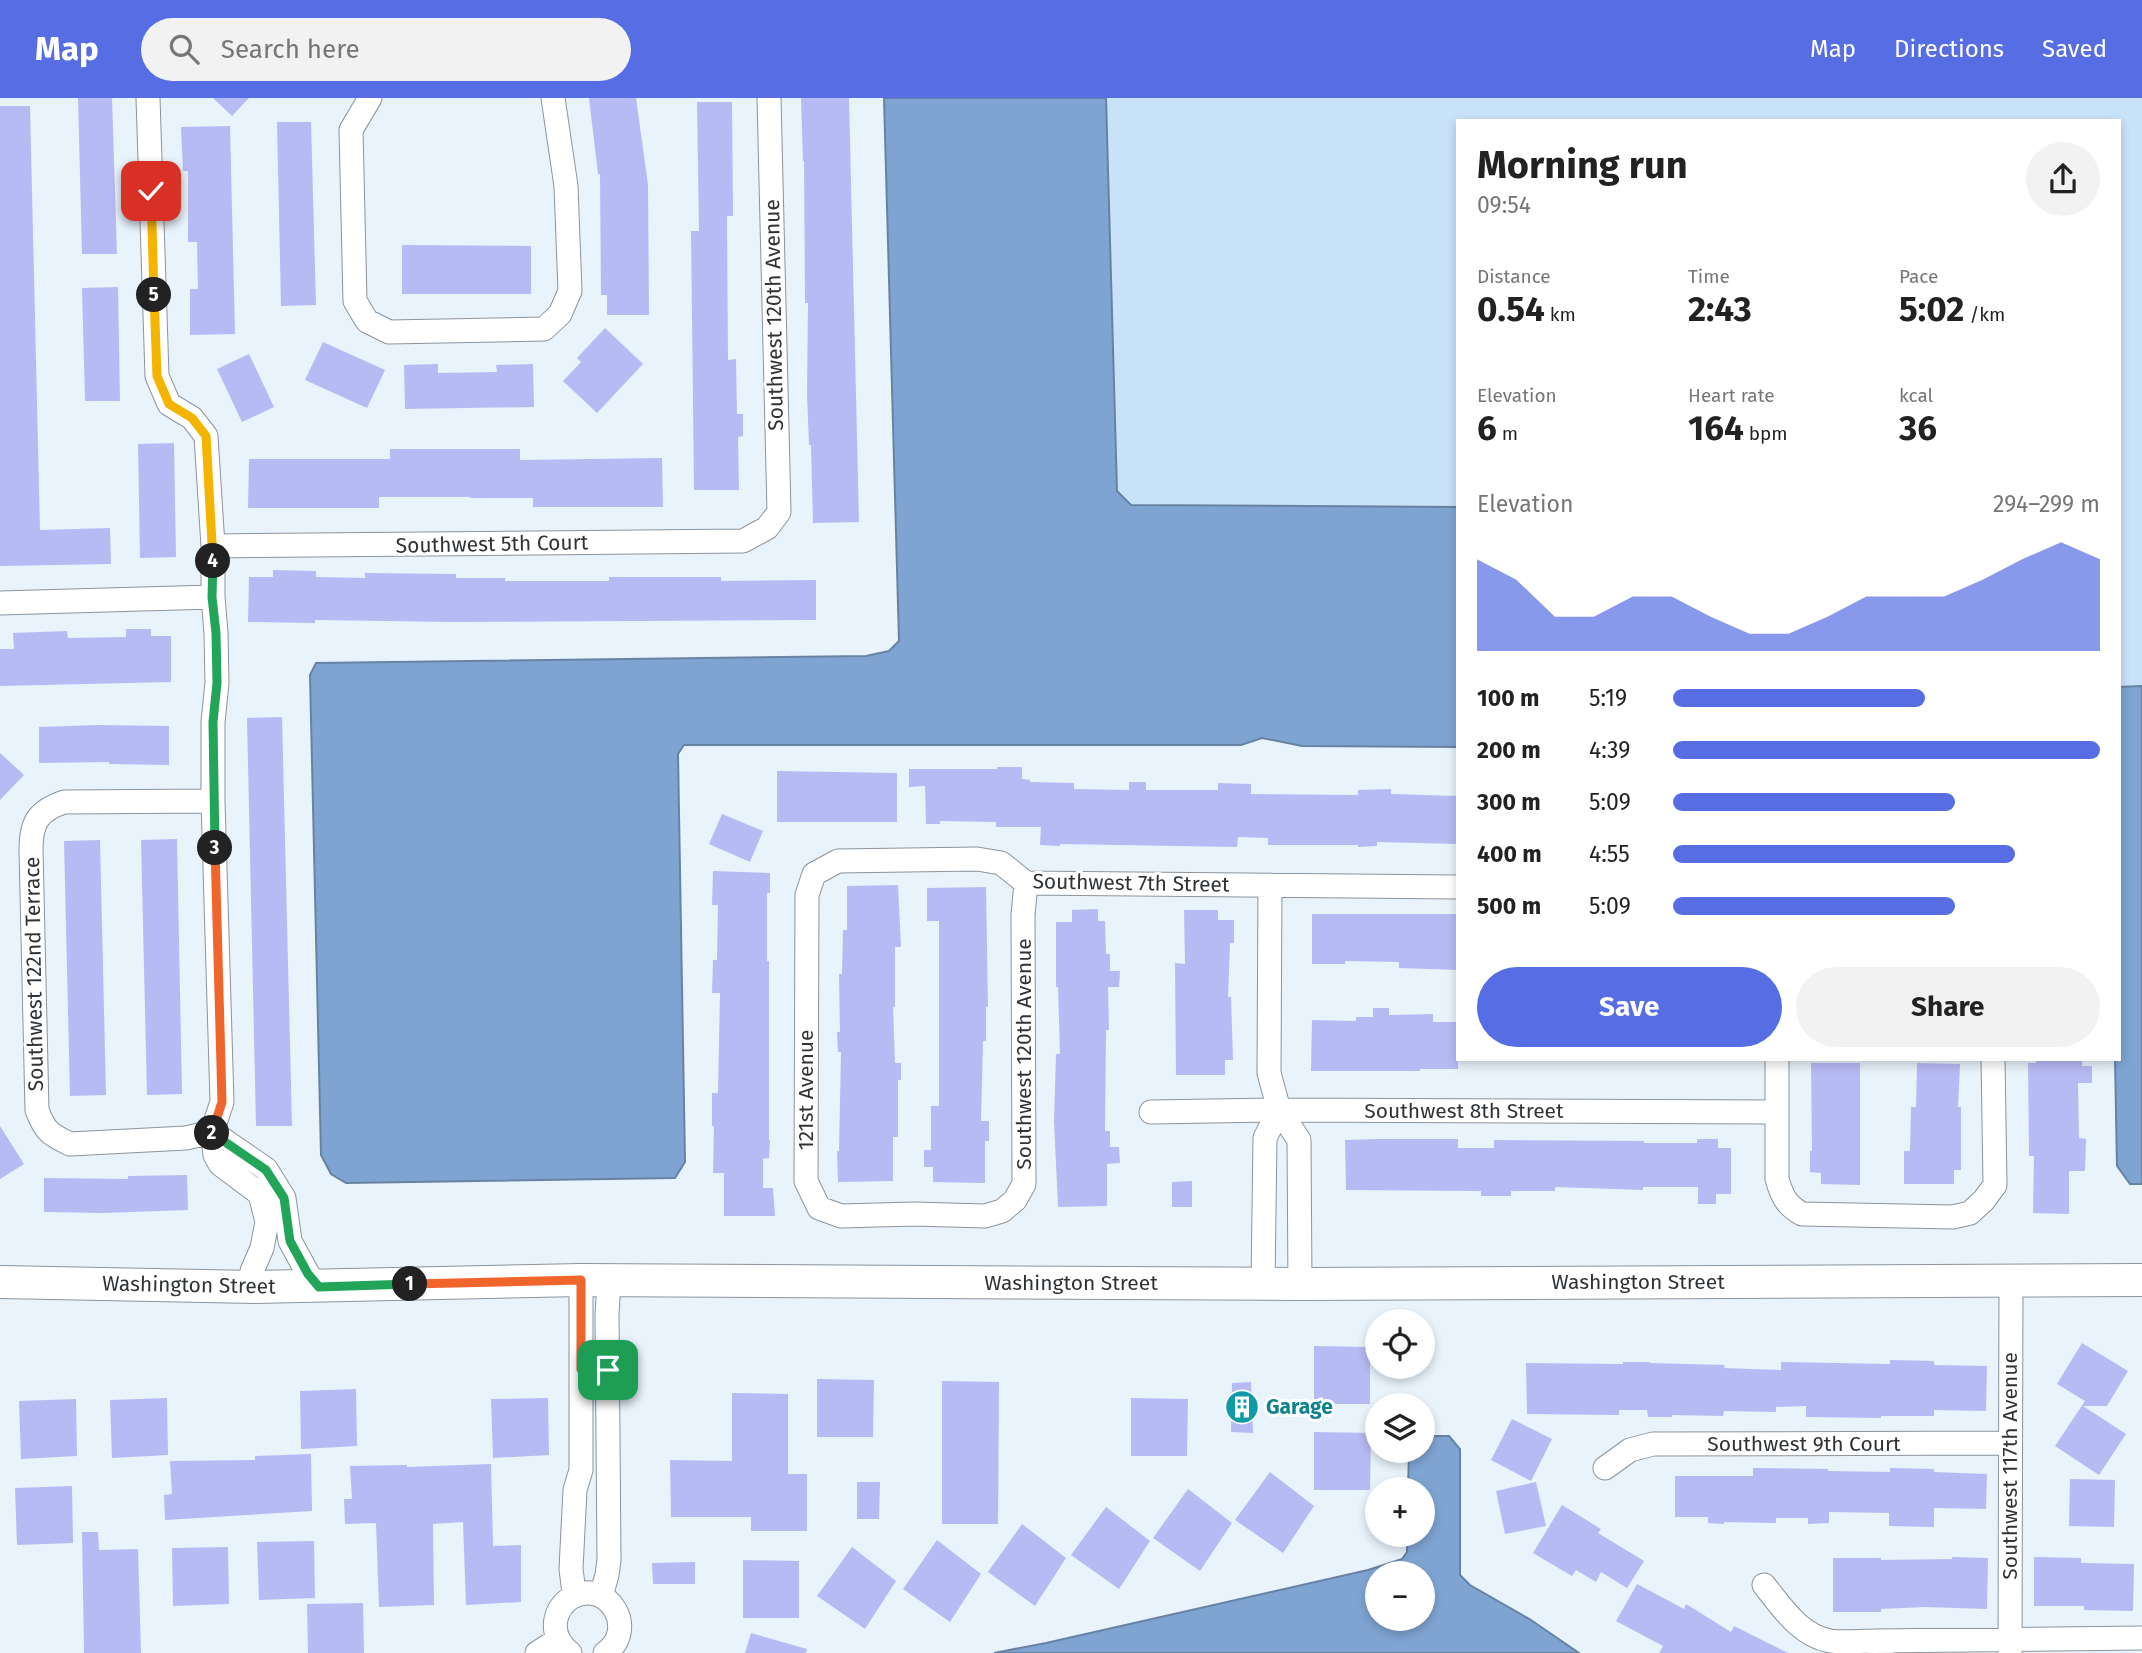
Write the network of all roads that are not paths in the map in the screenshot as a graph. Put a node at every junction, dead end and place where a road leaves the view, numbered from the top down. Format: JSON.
{"nodes":[{"id":1,"x":148,"y":98,"type":"edge"},
{"id":2,"x":370,"y":98,"type":"edge"},
{"id":3,"x":554,"y":98,"type":"edge"},
{"id":4,"x":769,"y":98,"type":"edge"},
{"id":5,"x":767,"y":528,"type":"joint"},
{"id":6,"x":213,"y":546,"type":"junction"},
{"id":7,"x":212,"y":597,"type":"junction"},
{"id":8,"x":0,"y":603,"type":"edge"},
{"id":9,"x":213,"y":801,"type":"junction"},
{"id":10,"x":814,"y":874,"type":"joint"},
{"id":11,"x":1026,"y":883,"type":"junction"},
{"id":12,"x":1270,"y":885,"type":"junction"},
{"id":13,"x":1456,"y":887,"type":"edge"},
{"id":14,"x":1777,"y":1061,"type":"edge"},
{"id":15,"x":1993,"y":1061,"type":"edge"},
{"id":16,"x":1279,"y":1110,"type":"junction"},
{"id":17,"x":1152,"y":1112,"type":"dead end"},
{"id":18,"x":1777,"y":1112,"type":"junction"},
{"id":19,"x":212,"y":1132,"type":"junction"},
{"id":20,"x":914,"y":1214,"type":"joint"},
{"id":21,"x":2011,"y":1280,"type":"junction"},
{"id":22,"x":2142,"y":1280,"type":"edge"},
{"id":23,"x":595,"y":1281,"type":"junction"},
{"id":24,"x":0,"y":1282,"type":"edge"},
{"id":25,"x":1263,"y":1284,"type":"junction"},
{"id":26,"x":1300,"y":1284,"type":"junction"},
{"id":27,"x":255,"y":1287,"type":"junction"},
{"id":28,"x":319,"y":1287,"type":"junction"},
{"id":29,"x":581,"y":1369,"type":"junction"},
{"id":30,"x":608,"y":1370,"type":"junction"},
{"id":31,"x":2010,"y":1443,"type":"junction"},
{"id":32,"x":1605,"y":1468,"type":"dead end"},
{"id":33,"x":1764,"y":1585,"type":"dead end"},
{"id":34,"x":574,"y":1590,"type":"junction"},
{"id":35,"x":601,"y":1596,"type":"junction"},
{"id":36,"x":2142,"y":1638,"type":"edge"},
{"id":37,"x":564,"y":1646,"type":"edge"},
{"id":38,"x":2010,"y":1646,"type":"edge"},
{"id":39,"x":1878,"y":1647,"type":"edge"},
{"id":40,"x":614,"y":1650,"type":"edge"},
{"id":41,"x":537,"y":1653,"type":"edge"}],
"edges":[{"from":1,"to":6,"type":"street"},
{"from":2,"to":3,"type":"street"},
{"from":4,"to":5,"type":"street","name":"Southwest 120th Avenue"},
{"from":5,"to":6,"type":"street","name":"Southwest 5th Court"},
{"from":6,"to":7,"type":"street"},
{"from":7,"to":8,"type":"street"},
{"from":7,"to":9,"type":"street"},
{"from":9,"to":19,"type":"street"},
{"from":9,"to":19,"type":"street","name":"Southwest 122nd Terrace"},
{"from":10,"to":11,"type":"street","name":"Southwest 7th Street"},
{"from":10,"to":20,"type":"street","name":"121st Avenue"},
{"from":11,"to":12,"type":"street","name":"Southwest 7th Street"},
{"from":11,"to":20,"type":"street","name":"Southwest 120th Avenue"},
{"from":12,"to":13,"type":"street","name":"Southwest 7th Street"},
{"from":12,"to":16,"type":"street"},
{"from":14,"to":18,"type":"street"},
{"from":15,"to":18,"type":"street"},
{"from":16,"to":17,"type":"street","name":"Southwest 8th Street"},
{"from":16,"to":18,"type":"street","name":"Southwest 8th Street"},
{"from":16,"to":25,"type":"street"},
{"from":16,"to":26,"type":"street"},
{"from":19,"to":27,"type":"street"},
{"from":19,"to":28,"type":"street"},
{"from":21,"to":22,"type":"street","name":"Washington Street"},
{"from":21,"to":26,"type":"street","name":"Washington Street"},
{"from":21,"to":31,"type":"street","name":"Southwest 117th Avenue"},
{"from":23,"to":25,"type":"street","name":"Washington Street"},
{"from":23,"to":28,"type":"street","name":"Washington Street"},
{"from":23,"to":29,"type":"street"},
{"from":23,"to":30,"type":"street"},
{"from":24,"to":27,"type":"street","name":"Washington Street"},
{"from":25,"to":26,"type":"street","name":"Washington Street"},
{"from":27,"to":28,"type":"street","name":"Washington Street"},
{"from":29,"to":30,"type":"street"},
{"from":29,"to":34,"type":"street"},
{"from":30,"to":35,"type":"street"},
{"from":31,"to":32,"type":"street","name":"Southwest 9th Court"},
{"from":31,"to":38,"type":"street","name":"Southwest 117th Avenue"},
{"from":33,"to":39,"type":"street"},
{"from":34,"to":35,"type":"street"},
{"from":34,"to":37,"type":"street"},
{"from":35,"to":40,"type":"street"},
{"from":36,"to":38,"type":"street"},
{"from":37,"to":41,"type":"street"},
{"from":38,"to":39,"type":"street"}]}
